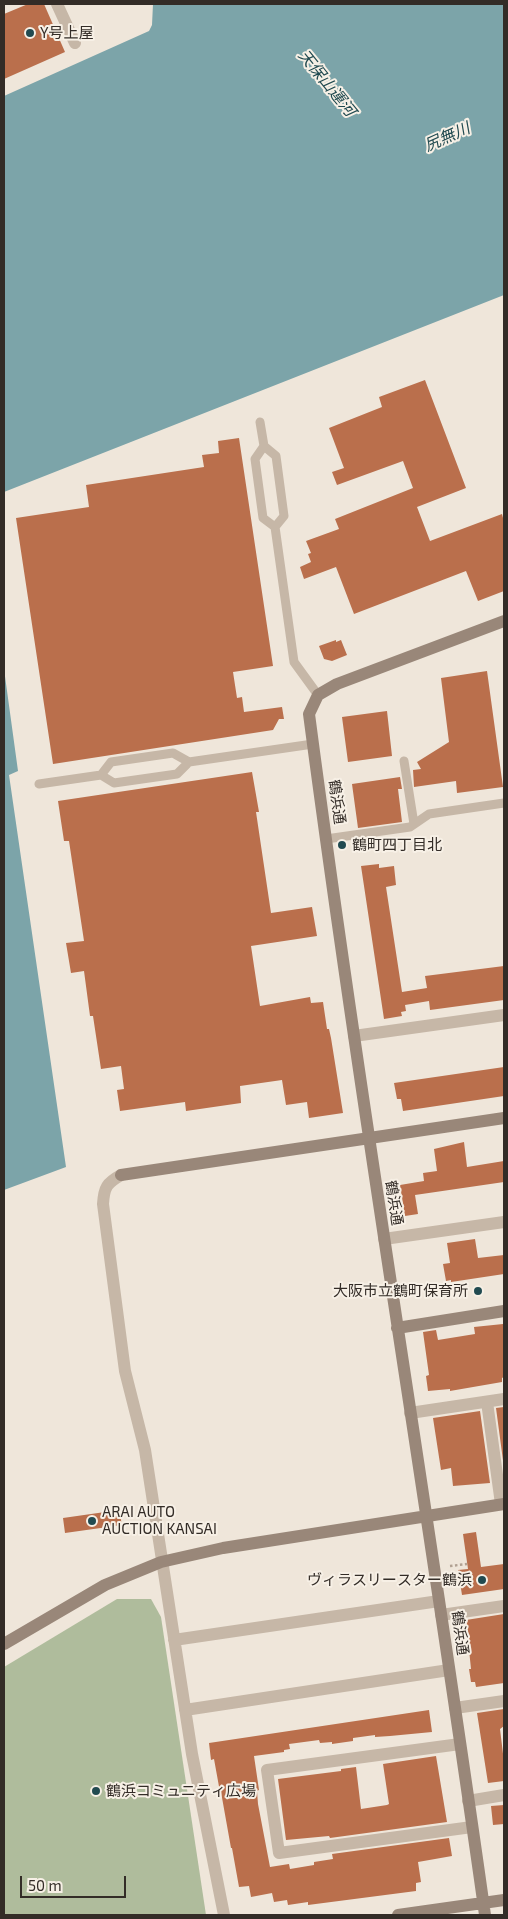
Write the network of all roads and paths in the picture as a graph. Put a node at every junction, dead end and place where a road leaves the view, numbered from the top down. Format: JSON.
{"nodes":[{"id":1,"x":57,"y":4,"type":"edge"},
{"id":2,"x":75,"y":43,"type":"dead end"},
{"id":3,"x":260,"y":422,"type":"dead end"},
{"id":4,"x":264,"y":446,"type":"junction"},
{"id":5,"x":275,"y":527,"type":"junction"},
{"id":6,"x":504,"y":620,"type":"edge"},
{"id":7,"x":318,"y":695,"type":"junction"},
{"id":8,"x":313,"y":744,"type":"junction"},
{"id":9,"x":404,"y":761,"type":"dead end"},
{"id":10,"x":189,"y":762,"type":"junction"},
{"id":11,"x":101,"y":775,"type":"junction"},
{"id":12,"x":39,"y":784,"type":"dead end"},
{"id":13,"x":504,"y":803,"type":"edge"},
{"id":14,"x":414,"y":824,"type":"junction"},
{"id":15,"x":326,"y":839,"type":"junction"},
{"id":16,"x":504,"y":1014,"type":"edge"},
{"id":17,"x":354,"y":1036,"type":"junction"},
{"id":18,"x":504,"y":1118,"type":"edge"},
{"id":19,"x":368,"y":1139,"type":"junction"},
{"id":20,"x":504,"y":1222,"type":"edge"},
{"id":21,"x":384,"y":1239,"type":"junction"},
{"id":22,"x":504,"y":1311,"type":"edge"},
{"id":23,"x":397,"y":1328,"type":"junction"},
{"id":24,"x":504,"y":1399,"type":"edge"},
{"id":25,"x":487,"y":1402,"type":"junction"},
{"id":26,"x":410,"y":1413,"type":"junction"},
{"id":27,"x":503,"y":1504,"type":"edge"},
{"id":28,"x":427,"y":1516,"type":"junction"},
{"id":29,"x":161,"y":1562,"type":"junction"},
{"id":30,"x":467,"y":1564,"type":"dead end"},
{"id":31,"x":450,"y":1566,"type":"dead end"},
{"id":32,"x":439,"y":1601,"type":"junction"},
{"id":33,"x":504,"y":1606,"type":"edge"},
{"id":34,"x":441,"y":1615,"type":"junction"},
{"id":35,"x":174,"y":1640,"type":"junction"},
{"id":36,"x":4,"y":1644,"type":"edge"},
{"id":37,"x":449,"y":1670,"type":"junction"},
{"id":38,"x":504,"y":1701,"type":"edge"},
{"id":39,"x":455,"y":1708,"type":"junction"},
{"id":40,"x":185,"y":1710,"type":"junction"},
{"id":41,"x":460,"y":1744,"type":"junction"},
{"id":42,"x":504,"y":1795,"type":"edge"},
{"id":43,"x":468,"y":1800,"type":"junction"},
{"id":44,"x":472,"y":1827,"type":"junction"},
{"id":45,"x":504,"y":1900,"type":"edge"},
{"id":46,"x":484,"y":1909,"type":"edge"},
{"id":47,"x":224,"y":1915,"type":"edge"},
{"id":48,"x":398,"y":1915,"type":"edge"}],
"edges":[{"from":1,"to":2,"type":"street"},
{"from":3,"to":4,"type":"lane"},
{"from":4,"to":5,"type":"lane"},
{"from":4,"to":5,"type":"lane"},
{"from":5,"to":7,"type":"lane"},
{"from":6,"to":7,"type":"street"},
{"from":7,"to":8,"type":"street","name":"鶴浜通"},
{"from":8,"to":10,"type":"lane"},
{"from":8,"to":15,"type":"street","name":"鶴浜通"},
{"from":9,"to":14,"type":"lane"},
{"from":10,"to":11,"type":"lane"},
{"from":10,"to":11,"type":"lane"},
{"from":11,"to":12,"type":"lane"},
{"from":13,"to":14,"type":"lane"},
{"from":14,"to":15,"type":"lane"},
{"from":15,"to":17,"type":"street","name":"鶴浜通"},
{"from":16,"to":17,"type":"street"},
{"from":17,"to":19,"type":"street","name":"鶴浜通"},
{"from":18,"to":19,"type":"street"},
{"from":19,"to":21,"type":"street","name":"鶴浜通"},
{"from":19,"to":29,"type":"street"},
{"from":20,"to":21,"type":"street"},
{"from":21,"to":23,"type":"street","name":"鶴浜通"},
{"from":22,"to":23,"type":"street"},
{"from":23,"to":26,"type":"street","name":"鶴浜通"},
{"from":24,"to":25,"type":"street"},
{"from":25,"to":26,"type":"street"},
{"from":25,"to":27,"type":"street"},
{"from":26,"to":28,"type":"street","name":"鶴浜通"},
{"from":27,"to":28,"type":"street"},
{"from":28,"to":29,"type":"street"},
{"from":28,"to":32,"type":"street","name":"鶴浜通"},
{"from":29,"to":35,"type":"street"},
{"from":29,"to":36,"type":"street"},
{"from":30,"to":31,"type":"path"},
{"from":32,"to":34,"type":"street","name":"鶴浜通"},
{"from":32,"to":35,"type":"street"},
{"from":33,"to":34,"type":"street"},
{"from":34,"to":37,"type":"street","name":"鶴浜通"},
{"from":35,"to":40,"type":"street"},
{"from":37,"to":39,"type":"street","name":"鶴浜通"},
{"from":37,"to":40,"type":"street"},
{"from":38,"to":39,"type":"street"},
{"from":39,"to":41,"type":"street","name":"鶴浜通"},
{"from":40,"to":47,"type":"street"},
{"from":41,"to":43,"type":"street","name":"鶴浜通"},
{"from":41,"to":44,"type":"street"},
{"from":42,"to":43,"type":"street"},
{"from":43,"to":44,"type":"street","name":"鶴浜通"},
{"from":44,"to":46,"type":"street","name":"鶴浜通"},
{"from":45,"to":46,"type":"street"},
{"from":46,"to":48,"type":"street"}]}
